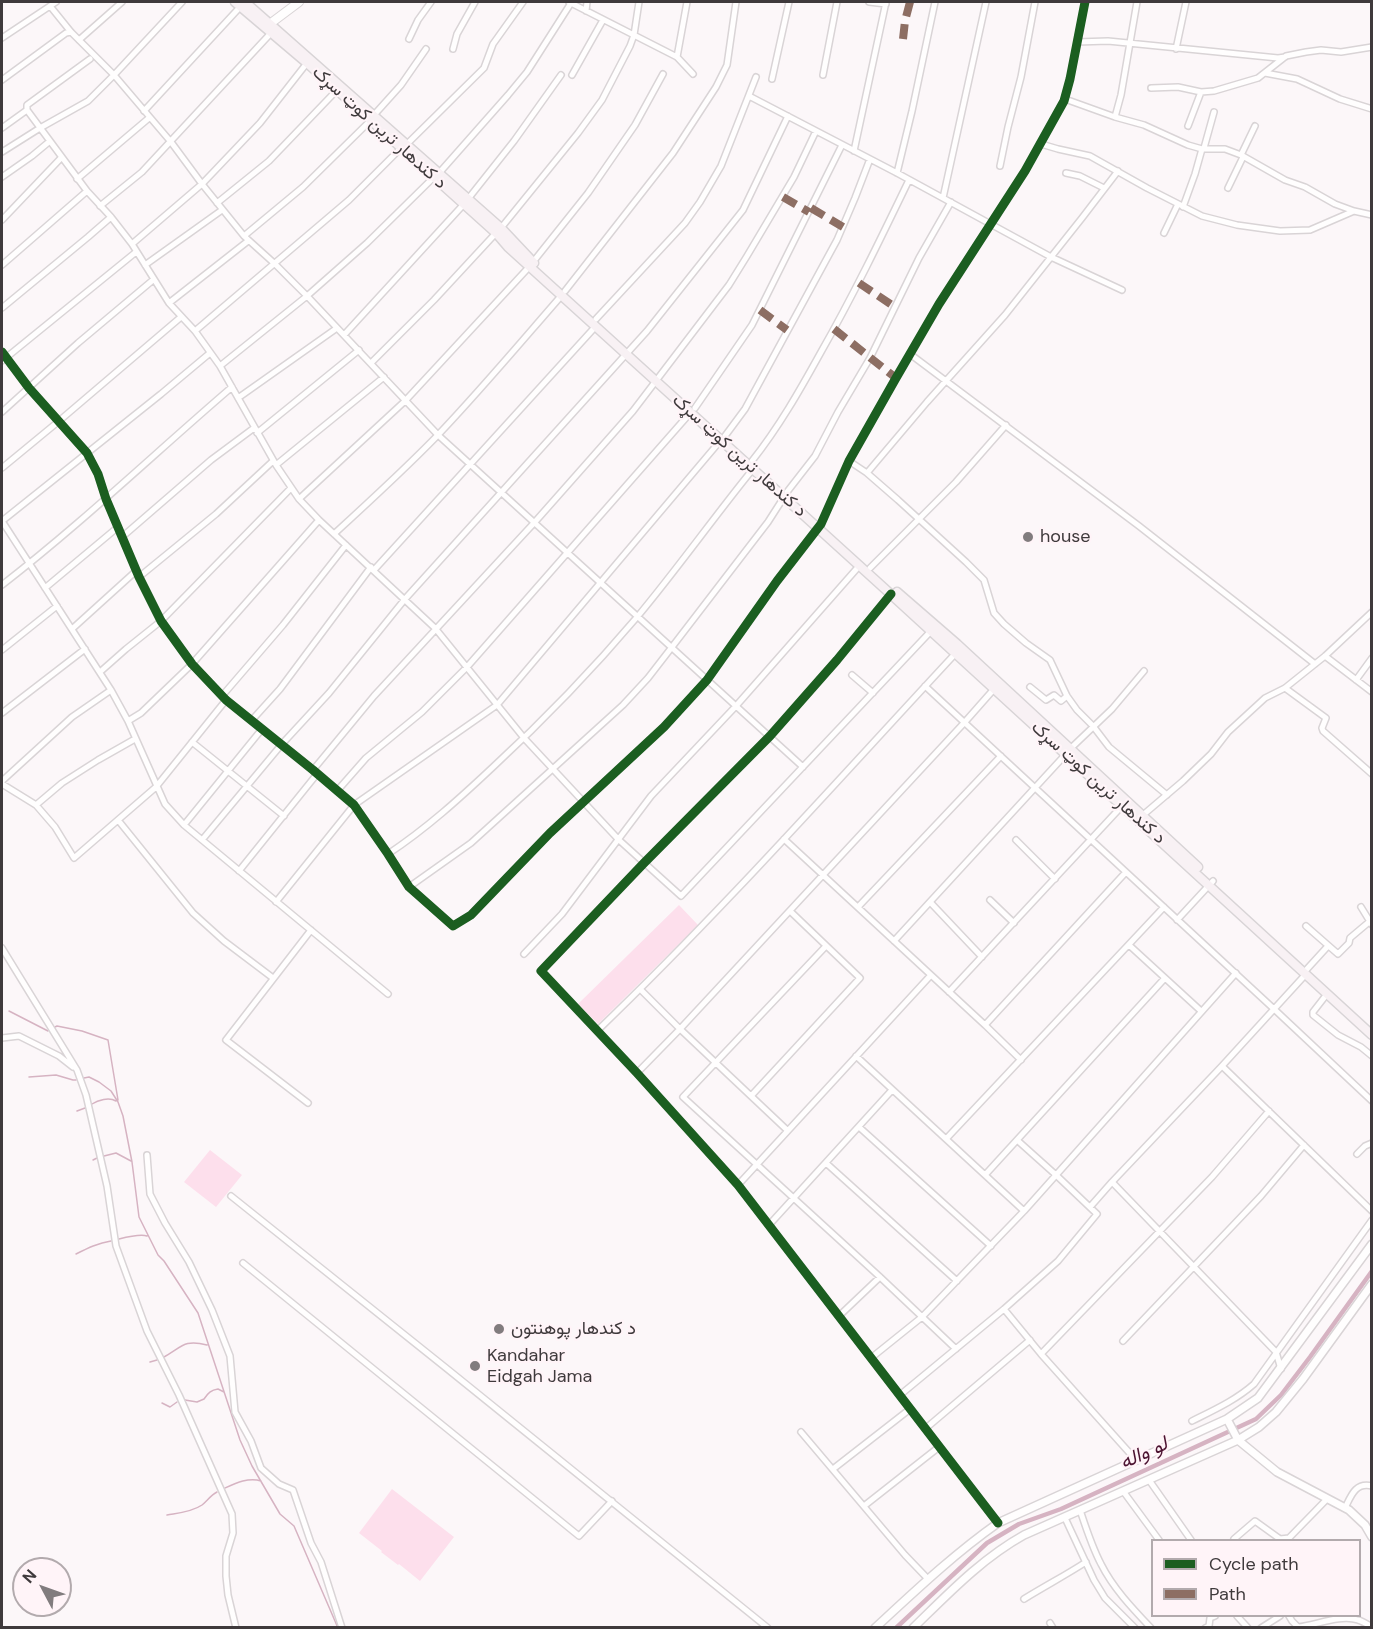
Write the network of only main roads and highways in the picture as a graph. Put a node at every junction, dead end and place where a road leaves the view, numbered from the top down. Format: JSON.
{"nodes":[{"id":1,"x":299,"y":2,"type":"edge"},
{"id":2,"x":240,"y":3,"type":"edge"},
{"id":3,"x":269,"y":28,"type":"junction"},
{"id":4,"x":334,"y":85,"type":"junction"},
{"id":5,"x":820,"y":526,"type":"junction"},
{"id":6,"x":950,"y":644,"type":"junction"},
{"id":7,"x":1068,"y":752,"type":"junction"},
{"id":8,"x":1211,"y":883,"type":"junction"},
{"id":9,"x":1306,"y":971,"type":"junction"},
{"id":10,"x":1371,"y":1029,"type":"edge"},
{"id":11,"x":1371,"y":1035,"type":"edge"}],
"edges":[{"from":1,"to":3,"type":"main road"},
{"from":2,"to":3,"type":"main road","name":"د کندهار ترين کوټ سړک"},
{"from":3,"to":4,"type":"main road","name":"د کندهار ترين کوټ سړک"},
{"from":3,"to":4,"type":"main road","name":"د کندهار ترين کوټ سړک"},
{"from":4,"to":5,"type":"main road","name":"د کندهار ترين کوټ سړک"},
{"from":5,"to":6,"type":"main road","name":"د کندهار ترين کوټ سړک"},
{"from":5,"to":6,"type":"main road","name":"د کندهار ترين کوټ سړک"},
{"from":6,"to":7,"type":"main road","name":"د کندهار ترين کوټ سړک"},
{"from":6,"to":7,"type":"main road","name":"د کندهار ترين کوټ سړک"},
{"from":7,"to":8,"type":"main road","name":"د کندهار ترين کوټ سړک"},
{"from":7,"to":8,"type":"main road","name":"د کندهار ترين کوټ سړک"},
{"from":8,"to":9,"type":"main road","name":"د کندهار ترين کوټ سړک"},
{"from":9,"to":10,"type":"main road","name":"د کندهار ترين کوټ سړک"},
{"from":9,"to":11,"type":"main road","name":"د کندهار ترين کوټ سړک"}]}
